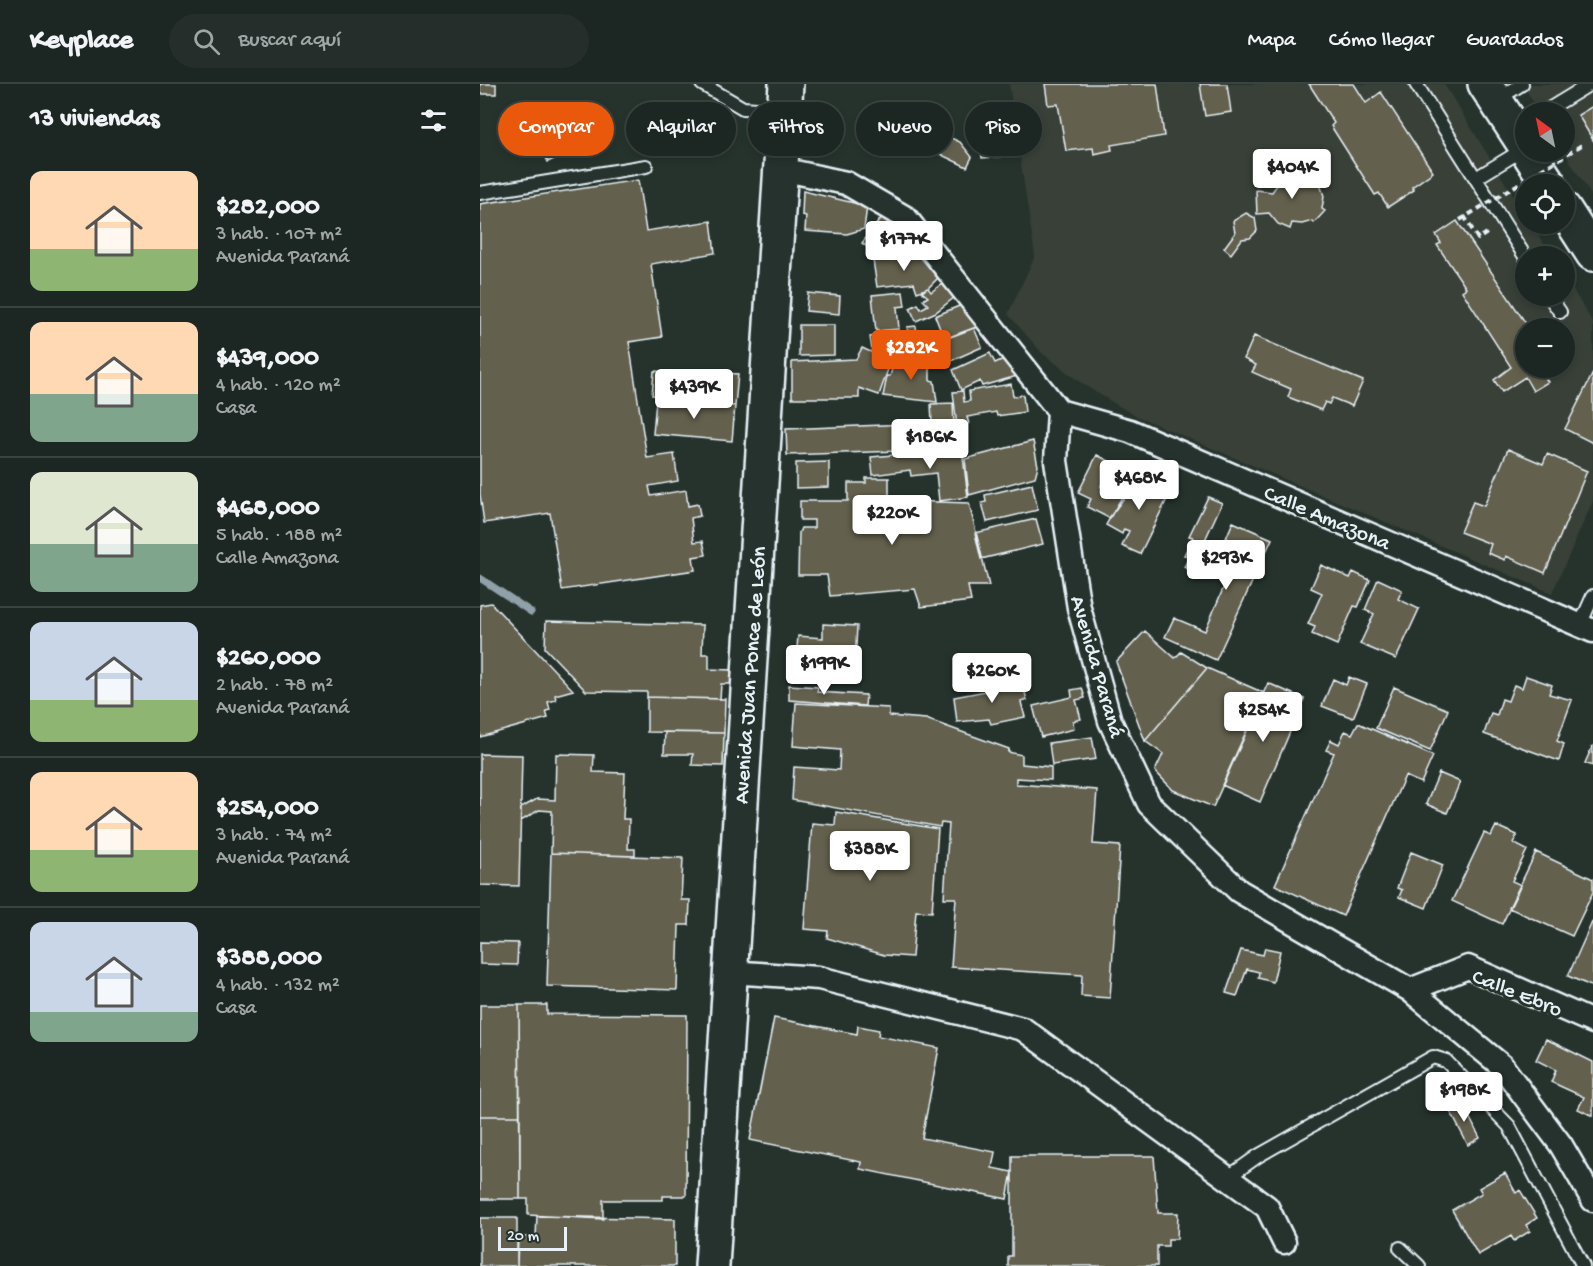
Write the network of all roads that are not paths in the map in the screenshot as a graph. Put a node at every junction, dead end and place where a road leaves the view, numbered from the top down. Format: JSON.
{"nodes":[{"id":1,"x":702,"y":84,"type":"edge"},
{"id":2,"x":1416,"y":84,"type":"edge"},
{"id":3,"x":1590,"y":84,"type":"edge"},
{"id":4,"x":1501,"y":89,"type":"edge"},
{"id":5,"x":785,"y":97,"type":"edge"},
{"id":6,"x":1560,"y":102,"type":"edge"},
{"id":7,"x":1515,"y":120,"type":"edge"},
{"id":8,"x":1515,"y":147,"type":"edge"},
{"id":9,"x":646,"y":166,"type":"dead end"},
{"id":10,"x":781,"y":169,"type":"junction"},
{"id":11,"x":1476,"y":178,"type":"junction"},
{"id":12,"x":480,"y":194,"type":"edge"},
{"id":13,"x":1575,"y":226,"type":"edge"},
{"id":14,"x":1518,"y":246,"type":"edge"},
{"id":15,"x":1593,"y":254,"type":"edge"},
{"id":16,"x":1556,"y":306,"type":"edge"},
{"id":17,"x":1560,"y":312,"type":"dead end"},
{"id":18,"x":1059,"y":411,"type":"junction"},
{"id":19,"x":1593,"y":596,"type":"edge"},
{"id":20,"x":1587,"y":628,"type":"edge"},
{"id":21,"x":728,"y":972,"type":"junction"},
{"id":22,"x":1410,"y":990,"type":"junction"},
{"id":23,"x":1593,"y":1022,"type":"edge"},
{"id":24,"x":1227,"y":1178,"type":"junction"},
{"id":25,"x":1593,"y":1200,"type":"edge"},
{"id":26,"x":1284,"y":1242,"type":"dead end"},
{"id":27,"x":1400,"y":1248,"type":"dead end"},
{"id":28,"x":712,"y":1266,"type":"edge"},
{"id":29,"x":1419,"y":1266,"type":"edge"},
{"id":30,"x":1583,"y":1266,"type":"edge"}],
"edges":[{"from":1,"to":5,"type":"lane"},
{"from":2,"to":11,"type":"lane"},
{"from":3,"to":6,"type":"lane"},
{"from":4,"to":7,"type":"street"},
{"from":5,"to":10,"type":"street","name":"Avenida Juan Ponce de León"},
{"from":8,"to":11,"type":"lane"},
{"from":9,"to":12,"type":"lane"},
{"from":10,"to":18,"type":"street"},
{"from":10,"to":21,"type":"street","name":"Avenida Juan Ponce de León"},
{"from":11,"to":14,"type":"lane"},
{"from":13,"to":15,"type":"street"},
{"from":16,"to":17,"type":"lane"},
{"from":18,"to":20,"type":"street","name":"Calle Amazona"},
{"from":18,"to":22,"type":"street","name":"Avenida Paraná"},
{"from":19,"to":20,"type":"lane"},
{"from":21,"to":24,"type":"street"},
{"from":21,"to":28,"type":"street","name":"Avenida Juan Ponce de León"},
{"from":22,"to":23,"type":"street","name":"Calle Ebro"},
{"from":22,"to":25,"type":"street","name":"Avenida Paraná"},
{"from":24,"to":26,"type":"street"},
{"from":24,"to":30,"type":"lane"},
{"from":27,"to":29,"type":"lane"}]}
